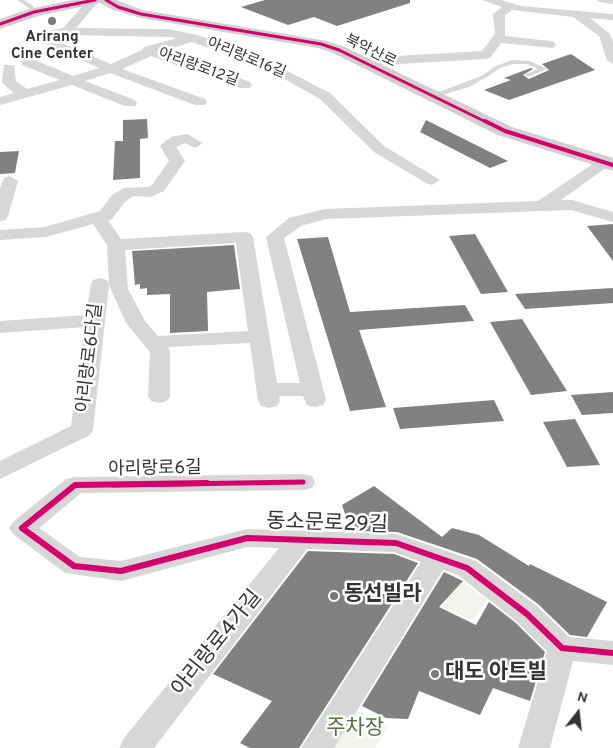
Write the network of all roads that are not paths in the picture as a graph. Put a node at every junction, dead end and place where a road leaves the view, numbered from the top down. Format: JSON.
{"nodes":[{"id":1,"x":20,"y":0,"type":"edge"},
{"id":2,"x":94,"y":0,"type":"edge"},
{"id":3,"x":106,"y":0,"type":"edge"},
{"id":4,"x":488,"y":0,"type":"edge"},
{"id":5,"x":578,"y":0,"type":"edge"},
{"id":6,"x":604,"y":0,"type":"edge"},
{"id":7,"x":613,"y":1,"type":"edge"},
{"id":8,"x":511,"y":6,"type":"junction"},
{"id":9,"x":34,"y":12,"type":"junction"},
{"id":10,"x":575,"y":14,"type":"junction"},
{"id":11,"x":613,"y":17,"type":"edge"},
{"id":12,"x":0,"y":24,"type":"edge"},
{"id":13,"x":67,"y":31,"type":"junction"},
{"id":14,"x":98,"y":32,"type":"junction"},
{"id":15,"x":609,"y":34,"type":"edge"},
{"id":16,"x":193,"y":38,"type":"junction"},
{"id":17,"x":497,"y":39,"type":"junction"},
{"id":18,"x":550,"y":45,"type":"dead end"},
{"id":19,"x":151,"y":51,"type":"junction"},
{"id":20,"x":613,"y":60,"type":"edge"},
{"id":21,"x":26,"y":62,"type":"dead end"},
{"id":22,"x":363,"y":62,"type":"junction"},
{"id":23,"x":9,"y":68,"type":"dead end"},
{"id":24,"x":111,"y":69,"type":"junction"},
{"id":25,"x":528,"y":75,"type":"dead end"},
{"id":26,"x":71,"y":80,"type":"junction"},
{"id":27,"x":246,"y":85,"type":"dead end"},
{"id":28,"x":24,"y":93,"type":"junction"},
{"id":29,"x":432,"y":96,"type":"junction"},
{"id":30,"x":0,"y":101,"type":"edge"},
{"id":31,"x":200,"y":102,"type":"dead end"},
{"id":32,"x":130,"y":103,"type":"dead end"},
{"id":33,"x":195,"y":143,"type":"dead end"},
{"id":34,"x":609,"y":164,"type":"edge"},
{"id":35,"x":432,"y":180,"type":"dead end"},
{"id":36,"x":10,"y":181,"type":"dead end"},
{"id":37,"x":542,"y":206,"type":"junction"},
{"id":38,"x":0,"y":216,"type":"edge"},
{"id":39,"x":97,"y":217,"type":"junction"},
{"id":40,"x":613,"y":217,"type":"edge"},
{"id":41,"x":0,"y":235,"type":"edge"},
{"id":42,"x":116,"y":245,"type":"junction"},
{"id":43,"x":100,"y":284,"type":"dead end"},
{"id":44,"x":96,"y":320,"type":"junction"},
{"id":45,"x":0,"y":327,"type":"edge"},
{"id":46,"x":259,"y":336,"type":"junction"},
{"id":47,"x":153,"y":342,"type":"junction"},
{"id":48,"x":159,"y":396,"type":"dead end"},
{"id":49,"x":0,"y":471,"type":"edge"},
{"id":50,"x":303,"y":482,"type":"dead end"},
{"id":51,"x":22,"y":528,"type":"joint"},
{"id":52,"x":300,"y":540,"type":"junction"},
{"id":53,"x":437,"y":558,"type":"junction"},
{"id":54,"x":562,"y":648,"type":"junction"},
{"id":55,"x":613,"y":653,"type":"edge"},
{"id":56,"x":135,"y":748,"type":"edge"},
{"id":57,"x":317,"y":748,"type":"edge"},
{"id":58,"x":534,"y":748,"type":"edge"}],
"edges":[{"from":1,"to":9,"type":"lane"},
{"from":2,"to":9,"type":"street"},
{"from":2,"to":13,"type":"street"},
{"from":3,"to":22,"type":"street","name":"북악산로"},
{"from":4,"to":8,"type":"street"},
{"from":5,"to":10,"type":"street"},
{"from":6,"to":7,"type":"street"},
{"from":8,"to":10,"type":"street"},
{"from":8,"to":17,"type":"street"},
{"from":9,"to":12,"type":"street"},
{"from":10,"to":11,"type":"street"},
{"from":10,"to":15,"type":"street"},
{"from":13,"to":14,"type":"street","name":"아리랑로16길"},
{"from":13,"to":24,"type":"street","name":"아리랑로12길"},
{"from":14,"to":16,"type":"street","name":"아리랑로16길"},
{"from":14,"to":19,"type":"street","name":"아리랑로12길"},
{"from":15,"to":20,"type":"street"},
{"from":16,"to":19,"type":"street","name":"아리랑로12길"},
{"from":16,"to":35,"type":"street","name":"아리랑로16길"},
{"from":17,"to":18,"type":"street"},
{"from":17,"to":22,"type":"street","name":"북악산로"},
{"from":19,"to":24,"type":"street","name":"아리랑로12길"},
{"from":19,"to":27,"type":"street","name":"아리랑로12길"},
{"from":21,"to":26,"type":"street"},
{"from":22,"to":29,"type":"street","name":"북악산로"},
{"from":23,"to":28,"type":"street"},
{"from":24,"to":26,"type":"street","name":"아리랑로12길"},
{"from":24,"to":31,"type":"street","name":"아리랑로12길"},
{"from":25,"to":29,"type":"lane"},
{"from":26,"to":28,"type":"street","name":"아리랑로12길"},
{"from":26,"to":32,"type":"street"},
{"from":28,"to":30,"type":"street","name":"아리랑로12길"},
{"from":29,"to":34,"type":"street","name":"북악산로"},
{"from":33,"to":39,"type":"street"},
{"from":34,"to":37,"type":"street"},
{"from":36,"to":38,"type":"street"},
{"from":37,"to":40,"type":"street"},
{"from":37,"to":46,"type":"street"},
{"from":39,"to":41,"type":"street"},
{"from":39,"to":42,"type":"street"},
{"from":42,"to":46,"type":"street"},
{"from":42,"to":47,"type":"street"},
{"from":43,"to":44,"type":"street","name":"아리랑로6다길"},
{"from":44,"to":45,"type":"street"},
{"from":44,"to":49,"type":"street","name":"아리랑로6다길"},
{"from":46,"to":47,"type":"street"},
{"from":47,"to":48,"type":"street"},
{"from":50,"to":51,"type":"street","name":"아리랑로6길"},
{"from":51,"to":52,"type":"street","name":"동소문로29길"},
{"from":52,"to":53,"type":"street","name":"동소문로29길"},
{"from":52,"to":56,"type":"street","name":"아리랑로4가길"},
{"from":53,"to":54,"type":"street","name":"동소문로29길"},
{"from":53,"to":57,"type":"street"},
{"from":54,"to":55,"type":"street"},
{"from":54,"to":58,"type":"street"}]}
